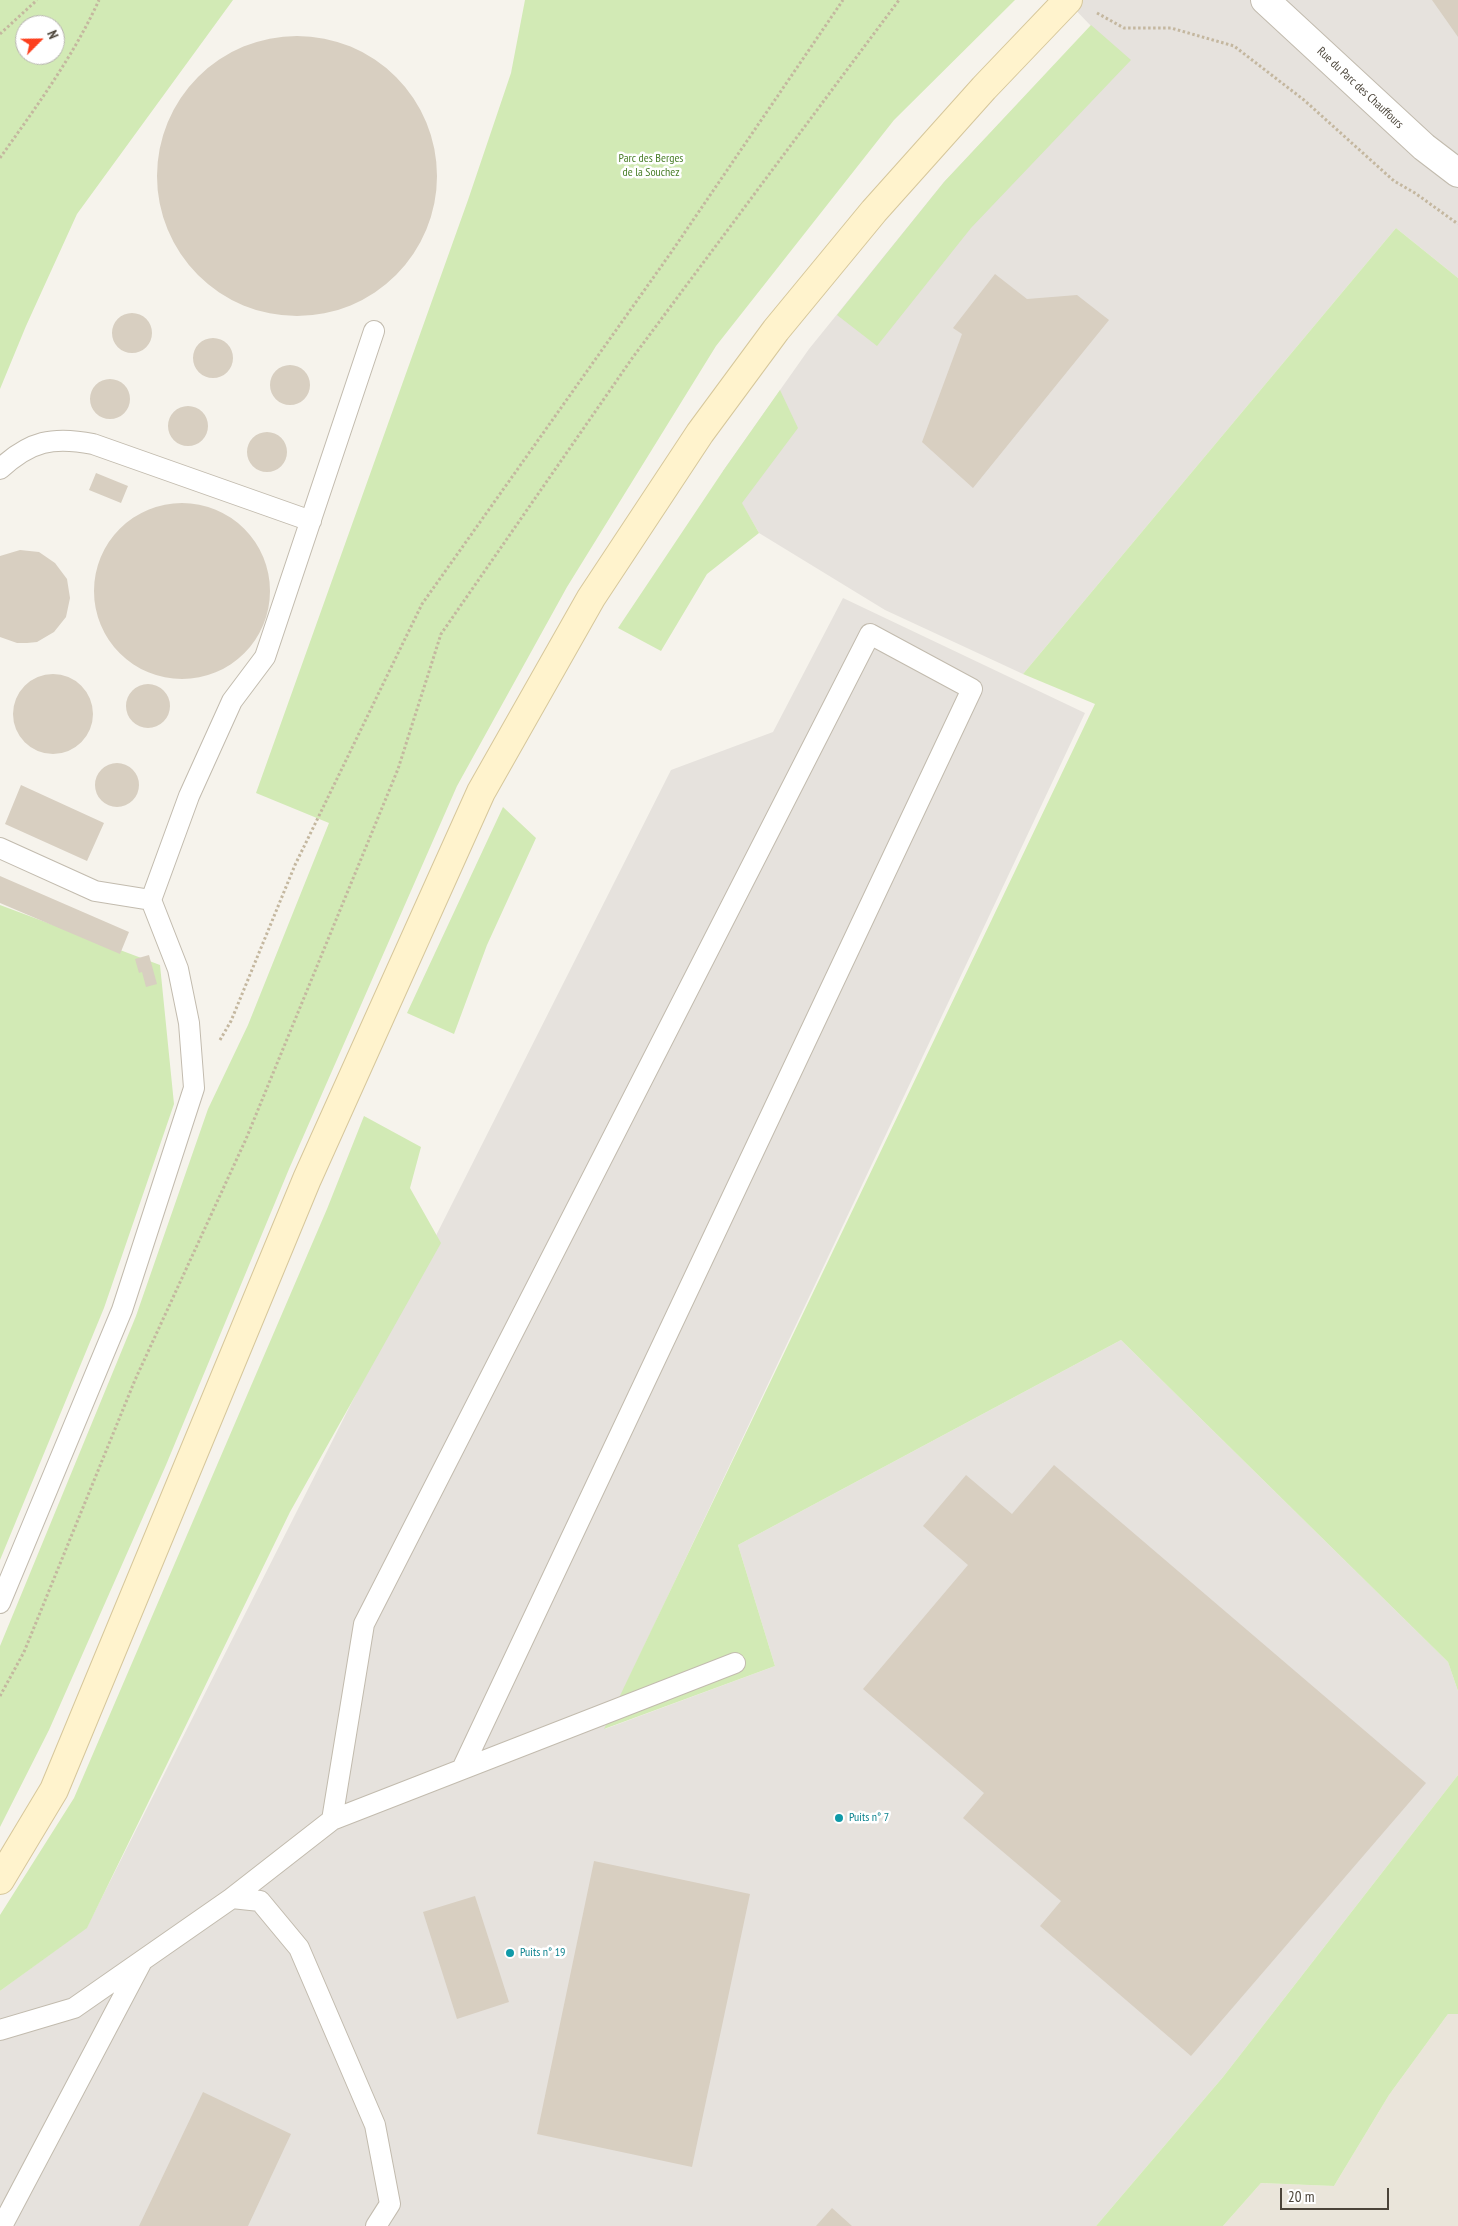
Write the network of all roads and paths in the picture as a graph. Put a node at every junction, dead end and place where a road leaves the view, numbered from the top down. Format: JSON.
{"nodes":[{"id":1,"x":36,"y":0,"type":"edge"},
{"id":2,"x":99,"y":0,"type":"edge"},
{"id":3,"x":843,"y":0,"type":"edge"},
{"id":4,"x":899,"y":0,"type":"edge"},
{"id":5,"x":1265,"y":0,"type":"edge"},
{"id":6,"x":1080,"y":5,"type":"edge"},
{"id":7,"x":0,"y":34,"type":"edge"},
{"id":8,"x":0,"y":158,"type":"edge"},
{"id":9,"x":1458,"y":173,"type":"edge"},
{"id":10,"x":1458,"y":224,"type":"edge"},
{"id":11,"x":374,"y":330,"type":"dead end"},
{"id":12,"x":0,"y":469,"type":"edge"},
{"id":13,"x":310,"y":521,"type":"junction"},
{"id":14,"x":0,"y":848,"type":"edge"},
{"id":15,"x":151,"y":900,"type":"junction"},
{"id":16,"x":194,"y":1088,"type":"junction"},
{"id":17,"x":0,"y":1603,"type":"edge"},
{"id":18,"x":735,"y":1663,"type":"dead end"},
{"id":19,"x":0,"y":1696,"type":"edge"},
{"id":20,"x":462,"y":1769,"type":"junction"},
{"id":21,"x":332,"y":1820,"type":"junction"},
{"id":22,"x":0,"y":1880,"type":"edge"},
{"id":23,"x":232,"y":1898,"type":"junction"},
{"id":24,"x":144,"y":1960,"type":"junction"},
{"id":25,"x":0,"y":2030,"type":"edge"},
{"id":26,"x":2,"y":2226,"type":"edge"},
{"id":27,"x":376,"y":2226,"type":"edge"}],
"edges":[{"from":1,"to":7,"type":"path"},
{"from":2,"to":8,"type":"path"},
{"from":3,"to":16,"type":"path"},
{"from":4,"to":19,"type":"path"},
{"from":5,"to":9,"type":"street","name":"Rue du Parc des Chauffours"},
{"from":6,"to":10,"type":"path"},
{"from":6,"to":22,"type":"main road"},
{"from":11,"to":13,"type":"lane"},
{"from":12,"to":13,"type":"lane"},
{"from":13,"to":15,"type":"lane"},
{"from":14,"to":15,"type":"lane"},
{"from":15,"to":16,"type":"lane"},
{"from":16,"to":17,"type":"lane"},
{"from":18,"to":20,"type":"lane"},
{"from":20,"to":21,"type":"lane"},
{"from":20,"to":21,"type":"lane"},
{"from":21,"to":23,"type":"lane"},
{"from":23,"to":24,"type":"lane"},
{"from":23,"to":27,"type":"lane"},
{"from":24,"to":25,"type":"lane"},
{"from":24,"to":26,"type":"lane"}]}
